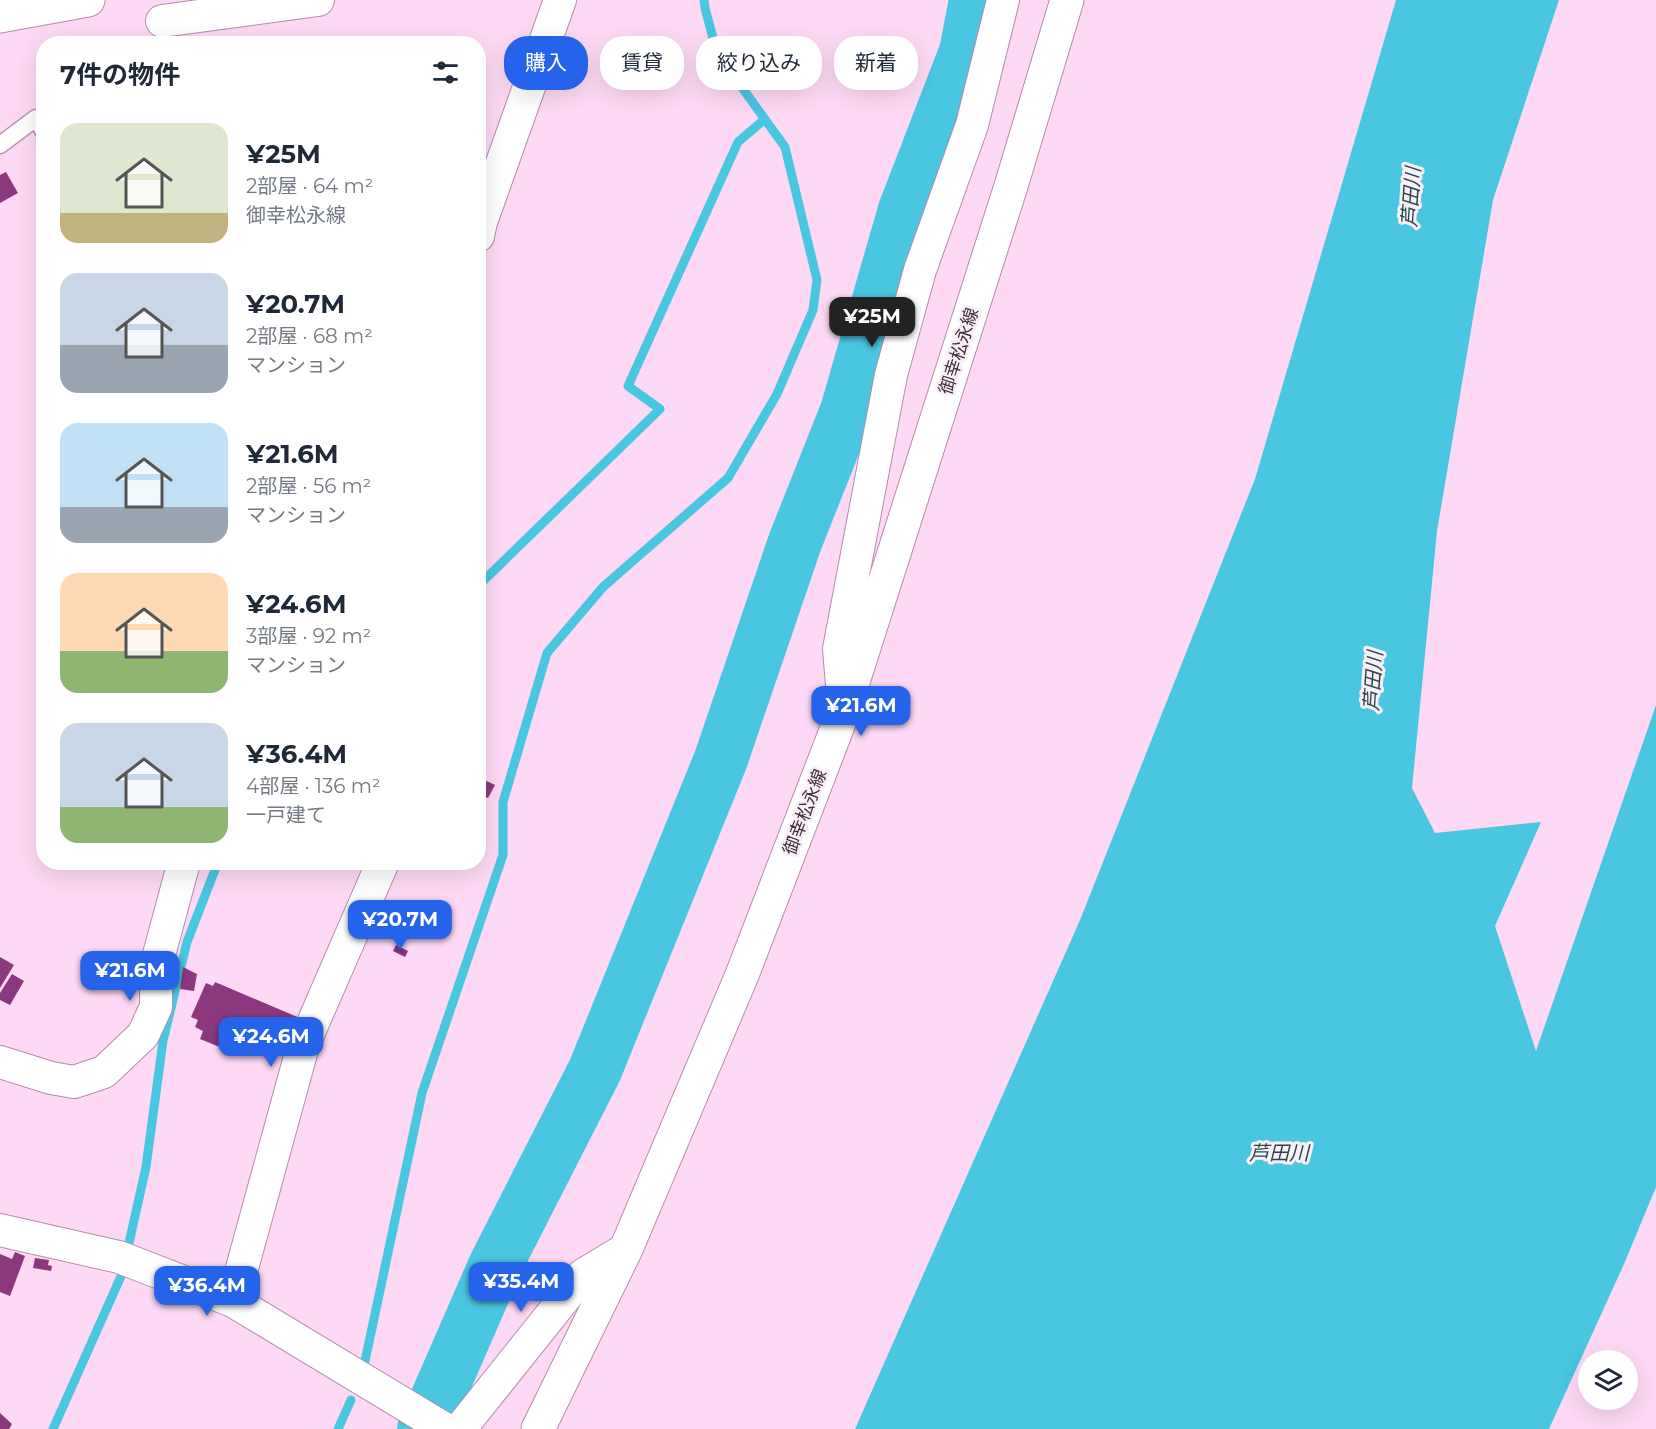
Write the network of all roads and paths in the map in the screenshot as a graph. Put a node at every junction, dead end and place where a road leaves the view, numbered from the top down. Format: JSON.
{"nodes":[{"id":1,"x":88,"y":0,"type":"edge"},
{"id":2,"x":318,"y":0,"type":"edge"},
{"id":3,"x":560,"y":0,"type":"edge"},
{"id":4,"x":1003,"y":0,"type":"edge"},
{"id":5,"x":1067,"y":0,"type":"edge"},
{"id":6,"x":0,"y":16,"type":"edge"},
{"id":7,"x":160,"y":21,"type":"edge"},
{"id":8,"x":36,"y":118,"type":"edge"},
{"id":9,"x":0,"y":145,"type":"edge"},
{"id":10,"x":486,"y":208,"type":"edge"},
{"id":11,"x":844,"y":710,"type":"junction"},
{"id":12,"x":182,"y":870,"type":"edge"},
{"id":13,"x":380,"y":870,"type":"edge"},
{"id":14,"x":0,"y":1062,"type":"edge"},
{"id":15,"x":0,"y":1230,"type":"edge"},
{"id":16,"x":626,"y":1249,"type":"junction"},
{"id":17,"x":233,"y":1301,"type":"junction"},
{"id":18,"x":448,"y":1428,"type":"edge"},
{"id":19,"x":538,"y":1429,"type":"edge"}],
"edges":[{"from":1,"to":6,"type":"main road"},
{"from":2,"to":7,"type":"street"},
{"from":3,"to":10,"type":"street"},
{"from":4,"to":11,"type":"street"},
{"from":5,"to":11,"type":"main road","name":"御幸松永線"},
{"from":8,"to":9,"type":"lane"},
{"from":11,"to":16,"type":"main road","name":"御幸松永線"},
{"from":12,"to":14,"type":"street"},
{"from":13,"to":17,"type":"street"},
{"from":15,"to":17,"type":"street"},
{"from":16,"to":18,"type":"street"},
{"from":16,"to":19,"type":"main road","name":"御幸松永線"},
{"from":17,"to":18,"type":"street"}]}
